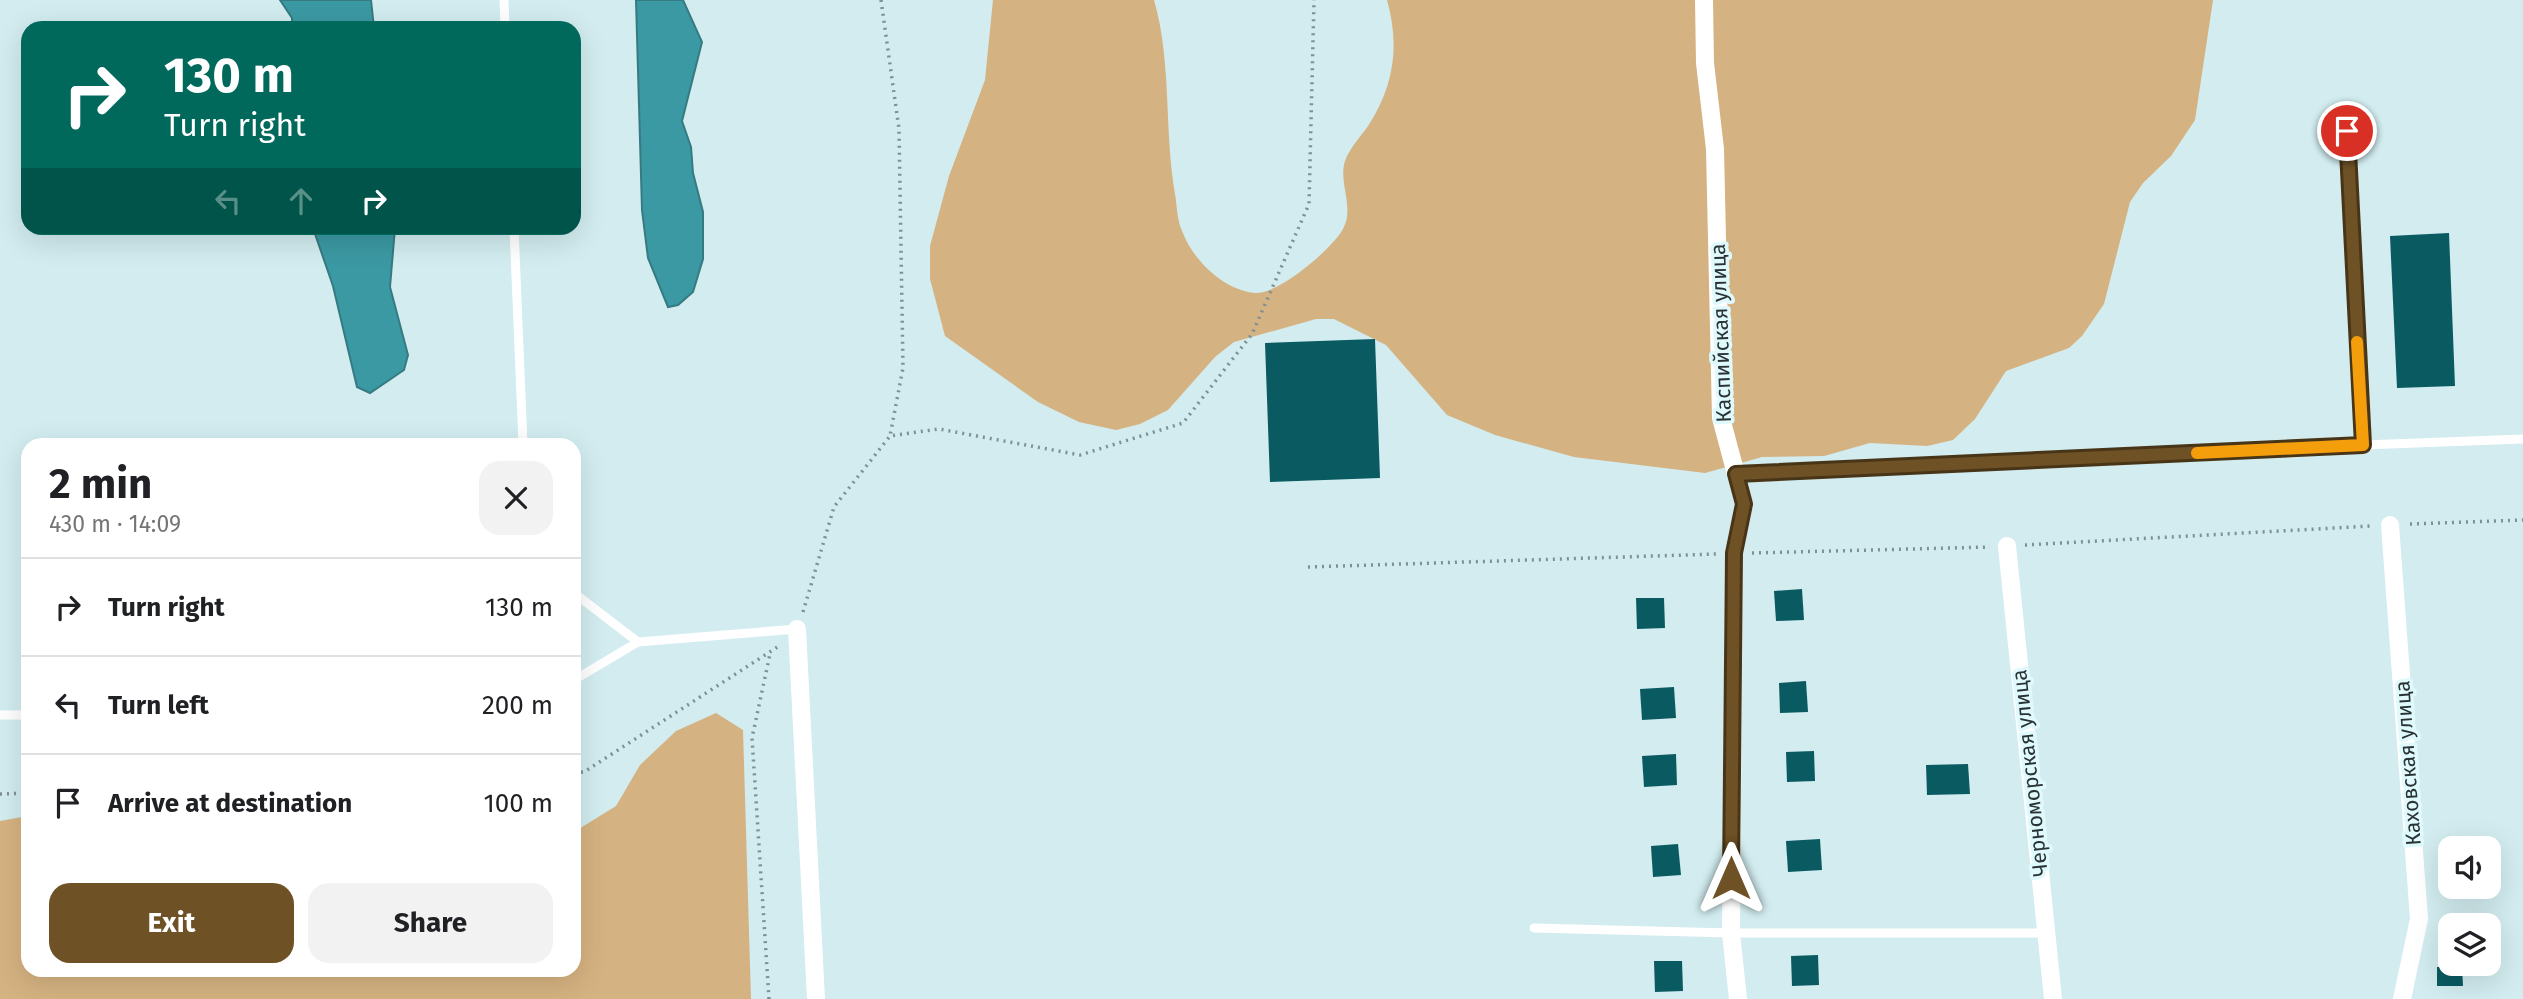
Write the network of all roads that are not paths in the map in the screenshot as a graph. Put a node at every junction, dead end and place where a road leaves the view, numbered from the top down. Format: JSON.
{"nodes":[{"id":1,"x":504,"y":0,"type":"edge"},
{"id":2,"x":1704,"y":0,"type":"edge"},
{"id":3,"x":505,"y":21,"type":"edge"},
{"id":4,"x":2347,"y":131,"type":"dead end"},
{"id":5,"x":514,"y":235,"type":"edge"},
{"id":6,"x":523,"y":438,"type":"edge"},
{"id":7,"x":2523,"y":439,"type":"edge"},
{"id":8,"x":2363,"y":445,"type":"junction"},
{"id":9,"x":1736,"y":474,"type":"junction"},
{"id":10,"x":2390,"y":525,"type":"road end"},
{"id":11,"x":2007,"y":546,"type":"road end"},
{"id":12,"x":581,"y":598,"type":"edge"},
{"id":13,"x":797,"y":629,"type":"joint"},
{"id":14,"x":638,"y":642,"type":"junction"},
{"id":15,"x":581,"y":676,"type":"edge"},
{"id":16,"x":0,"y":715,"type":"edge"},
{"id":17,"x":21,"y":715,"type":"edge"},
{"id":18,"x":1534,"y":928,"type":"dead end"},
{"id":19,"x":1731,"y":933,"type":"junction"},
{"id":20,"x":2046,"y":933,"type":"junction"},
{"id":21,"x":816,"y":999,"type":"edge"},
{"id":22,"x":1738,"y":999,"type":"edge"},
{"id":23,"x":2053,"y":999,"type":"edge"},
{"id":24,"x":2402,"y":999,"type":"edge"}],
"edges":[{"from":1,"to":3,"type":"lane"},
{"from":2,"to":9,"type":"street","name":"Каспийская улица"},
{"from":4,"to":8,"type":"lane"},
{"from":5,"to":6,"type":"lane"},
{"from":7,"to":8,"type":"lane"},
{"from":8,"to":9,"type":"lane"},
{"from":9,"to":19,"type":"street","name":"Каспийская улица"},
{"from":10,"to":24,"type":"street","name":"Каховская улица"},
{"from":11,"to":20,"type":"street","name":"Черноморская улица"},
{"from":12,"to":14,"type":"lane"},
{"from":13,"to":14,"type":"lane"},
{"from":13,"to":21,"type":"street"},
{"from":14,"to":15,"type":"lane"},
{"from":16,"to":17,"type":"lane"},
{"from":18,"to":19,"type":"lane"},
{"from":19,"to":20,"type":"lane"},
{"from":19,"to":22,"type":"street","name":"Каспийская улица"},
{"from":20,"to":23,"type":"street","name":"Черноморская улица"}]}
